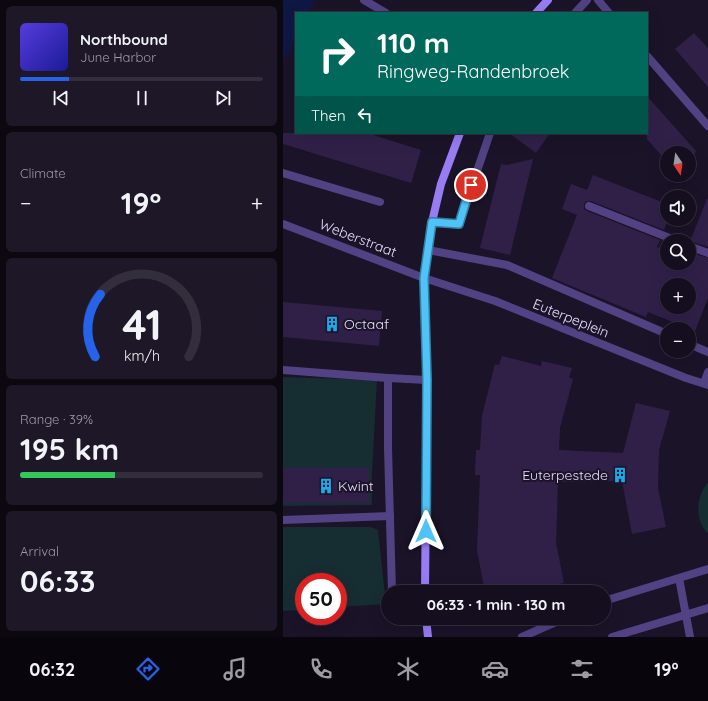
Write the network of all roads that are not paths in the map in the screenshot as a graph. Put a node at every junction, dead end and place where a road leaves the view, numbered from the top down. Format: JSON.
{"nodes":[{"id":1,"x":364,"y":0,"type":"edge"},
{"id":2,"x":548,"y":0,"type":"edge"},
{"id":3,"x":587,"y":0,"type":"edge"},
{"id":4,"x":598,"y":0,"type":"edge"},
{"id":5,"x":384,"y":12,"type":"edge"},
{"id":6,"x":537,"y":12,"type":"edge"},
{"id":7,"x":576,"y":12,"type":"edge"},
{"id":8,"x":608,"y":12,"type":"edge"},
{"id":9,"x":648,"y":57,"type":"edge"},
{"id":10,"x":708,"y":126,"type":"edge"},
{"id":11,"x":460,"y":134,"type":"edge"},
{"id":12,"x":490,"y":134,"type":"edge"},
{"id":13,"x":283,"y":173,"type":"edge"},
{"id":14,"x":380,"y":202,"type":"dead end"},
{"id":15,"x":589,"y":206,"type":"dead end"},
{"id":16,"x":432,"y":222,"type":"junction"},
{"id":17,"x":283,"y":224,"type":"edge"},
{"id":18,"x":660,"y":234,"type":"edge"},
{"id":19,"x":696,"y":249,"type":"edge"},
{"id":20,"x":428,"y":250,"type":"junction"},
{"id":21,"x":708,"y":253,"type":"edge"},
{"id":22,"x":424,"y":278,"type":"junction"},
{"id":23,"x":660,"y":331,"type":"edge"},
{"id":24,"x":696,"y":347,"type":"edge"},
{"id":25,"x":708,"y":352,"type":"edge"},
{"id":26,"x":283,"y":370,"type":"edge"},
{"id":27,"x":708,"y":372,"type":"edge"},
{"id":28,"x":388,"y":378,"type":"junction"},
{"id":29,"x":427,"y":380,"type":"junction"},
{"id":30,"x":706,"y":384,"type":"edge"},
{"id":31,"x":390,"y":516,"type":"junction"},
{"id":32,"x":283,"y":520,"type":"edge"},
{"id":33,"x":708,"y":569,"type":"edge"},
{"id":34,"x":679,"y":578,"type":"junction"},
{"id":35,"x":393,"y":585,"type":"edge"},
{"id":36,"x":425,"y":585,"type":"edge"},
{"id":37,"x":611,"y":598,"type":"edge"},
{"id":38,"x":708,"y":608,"type":"edge"},
{"id":39,"x":685,"y":615,"type":"junction"},
{"id":40,"x":427,"y":625,"type":"edge"},
{"id":41,"x":549,"y":625,"type":"edge"},
{"id":42,"x":428,"y":637,"type":"edge"},
{"id":43,"x":522,"y":637,"type":"edge"},
{"id":44,"x":612,"y":637,"type":"edge"},
{"id":45,"x":690,"y":637,"type":"edge"}],
"edges":[{"from":1,"to":5,"type":"street"},
{"from":2,"to":6,"type":"main road"},
{"from":3,"to":7,"type":"street"},
{"from":4,"to":8,"type":"street"},
{"from":9,"to":10,"type":"street"},
{"from":11,"to":16,"type":"main road"},
{"from":12,"to":16,"type":"street"},
{"from":13,"to":14,"type":"street"},
{"from":15,"to":18,"type":"street"},
{"from":16,"to":20,"type":"main road"},
{"from":17,"to":22,"type":"street","name":"Weberstraat"},
{"from":19,"to":21,"type":"street"},
{"from":20,"to":22,"type":"main road"},
{"from":20,"to":23,"type":"street","name":"Euterpeplein"},
{"from":22,"to":29,"type":"main road"},
{"from":22,"to":30,"type":"street","name":"Euterpeplein"},
{"from":24,"to":25,"type":"street"},
{"from":26,"to":28,"type":"street"},
{"from":27,"to":30,"type":"street"},
{"from":28,"to":29,"type":"street"},
{"from":28,"to":31,"type":"street"},
{"from":29,"to":36,"type":"main road"},
{"from":31,"to":32,"type":"street"},
{"from":31,"to":35,"type":"street"},
{"from":33,"to":34,"type":"street"},
{"from":34,"to":37,"type":"street"},
{"from":34,"to":39,"type":"street"},
{"from":38,"to":39,"type":"street"},
{"from":39,"to":44,"type":"street"},
{"from":39,"to":45,"type":"street"},
{"from":40,"to":42,"type":"main road"},
{"from":41,"to":43,"type":"street"}]}
